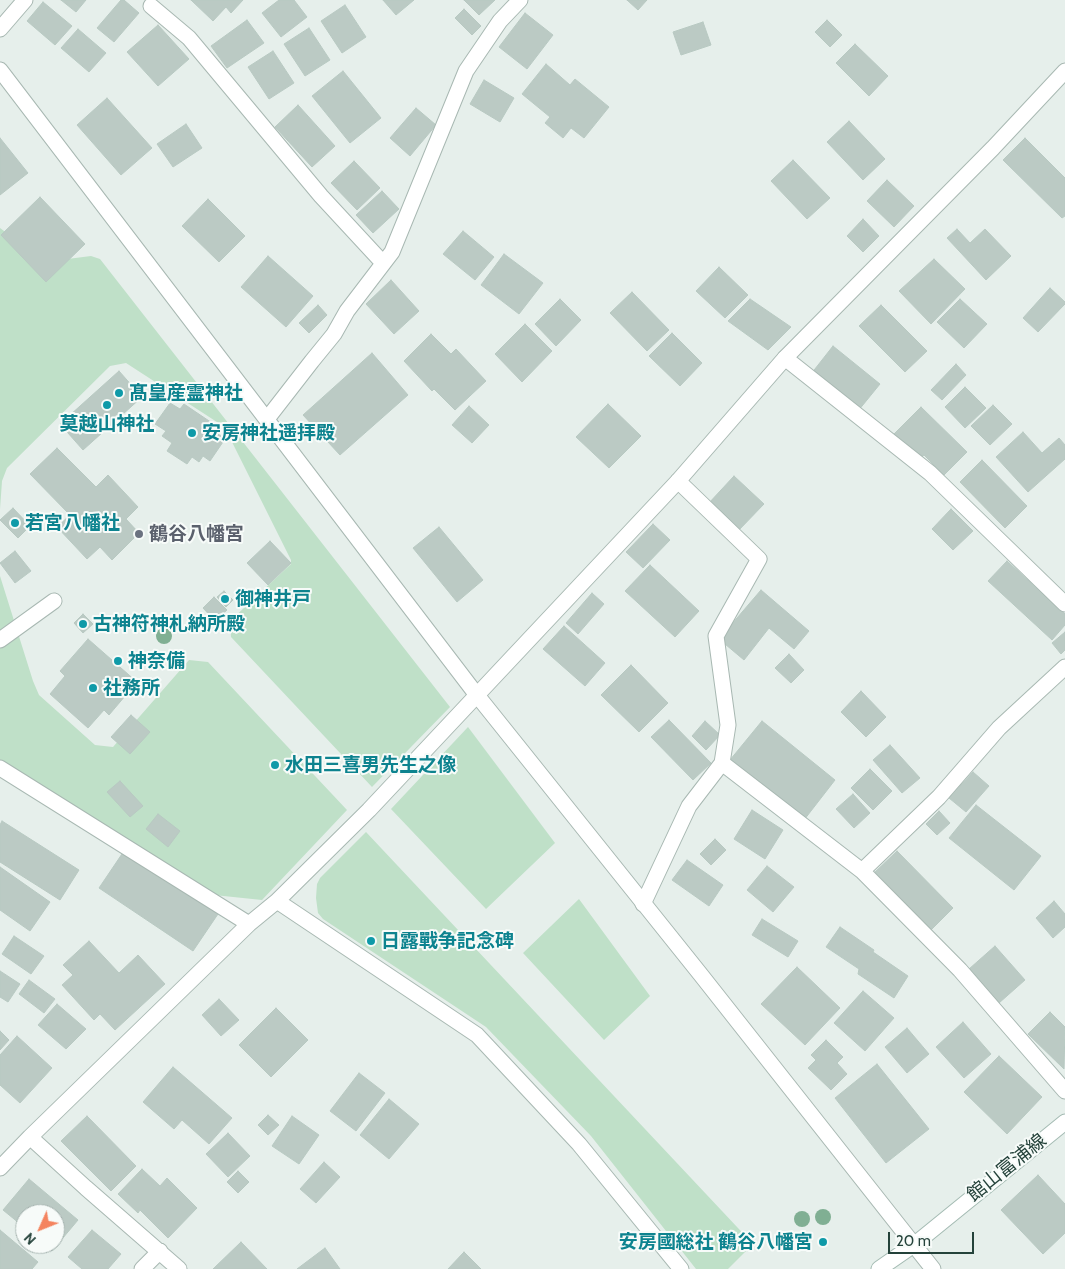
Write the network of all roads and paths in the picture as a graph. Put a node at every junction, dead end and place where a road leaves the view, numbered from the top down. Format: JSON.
{"nodes":[{"id":1,"x":25,"y":0,"type":"edge"},
{"id":2,"x":520,"y":0,"type":"edge"},
{"id":3,"x":150,"y":6,"type":"dead end"},
{"id":4,"x":0,"y":29,"type":"edge"},
{"id":5,"x":0,"y":70,"type":"edge"},
{"id":6,"x":1065,"y":71,"type":"edge"},
{"id":7,"x":383,"y":263,"type":"junction"},
{"id":8,"x":785,"y":358,"type":"junction"},
{"id":9,"x":267,"y":419,"type":"junction"},
{"id":10,"x":678,"y":481,"type":"junction"},
{"id":11,"x":54,"y":601,"type":"dead end"},
{"id":12,"x":1065,"y":604,"type":"edge"},
{"id":13,"x":0,"y":640,"type":"edge"},
{"id":14,"x":1065,"y":667,"type":"edge"},
{"id":15,"x":476,"y":694,"type":"junction"},
{"id":16,"x":722,"y":763,"type":"junction"},
{"id":17,"x":0,"y":768,"type":"edge"},
{"id":18,"x":862,"y":871,"type":"junction"},
{"id":19,"x":277,"y":901,"type":"junction"},
{"id":20,"x":643,"y":904,"type":"junction"},
{"id":21,"x":249,"y":924,"type":"junction"},
{"id":22,"x":1065,"y":1091,"type":"edge"},
{"id":23,"x":1065,"y":1122,"type":"edge"},
{"id":24,"x":30,"y":1136,"type":"junction"},
{"id":25,"x":0,"y":1168,"type":"edge"},
{"id":26,"x":915,"y":1244,"type":"junction"},
{"id":27,"x":160,"y":1250,"type":"junction"},
{"id":28,"x":142,"y":1269,"type":"edge"},
{"id":29,"x":180,"y":1269,"type":"edge"},
{"id":30,"x":680,"y":1269,"type":"edge"},
{"id":31,"x":879,"y":1269,"type":"edge"},
{"id":32,"x":933,"y":1269,"type":"edge"}],
"edges":[{"from":1,"to":4,"type":"street"},
{"from":2,"to":7,"type":"street"},
{"from":3,"to":7,"type":"street"},
{"from":5,"to":9,"type":"street"},
{"from":6,"to":8,"type":"street"},
{"from":7,"to":9,"type":"street"},
{"from":8,"to":10,"type":"street"},
{"from":8,"to":12,"type":"street"},
{"from":9,"to":15,"type":"street"},
{"from":10,"to":15,"type":"street"},
{"from":10,"to":16,"type":"street"},
{"from":11,"to":13,"type":"street"},
{"from":14,"to":18,"type":"street"},
{"from":15,"to":19,"type":"street"},
{"from":15,"to":20,"type":"street"},
{"from":16,"to":18,"type":"street"},
{"from":16,"to":20,"type":"street"},
{"from":17,"to":21,"type":"street"},
{"from":18,"to":22,"type":"street"},
{"from":19,"to":21,"type":"street"},
{"from":19,"to":30,"type":"street"},
{"from":20,"to":26,"type":"street"},
{"from":21,"to":24,"type":"street"},
{"from":23,"to":26,"type":"street","name":"館山富浦線"},
{"from":24,"to":25,"type":"street"},
{"from":24,"to":27,"type":"street"},
{"from":26,"to":31,"type":"street","name":"館山富浦線"},
{"from":26,"to":32,"type":"street"},
{"from":27,"to":28,"type":"street"},
{"from":27,"to":29,"type":"street"}]}
